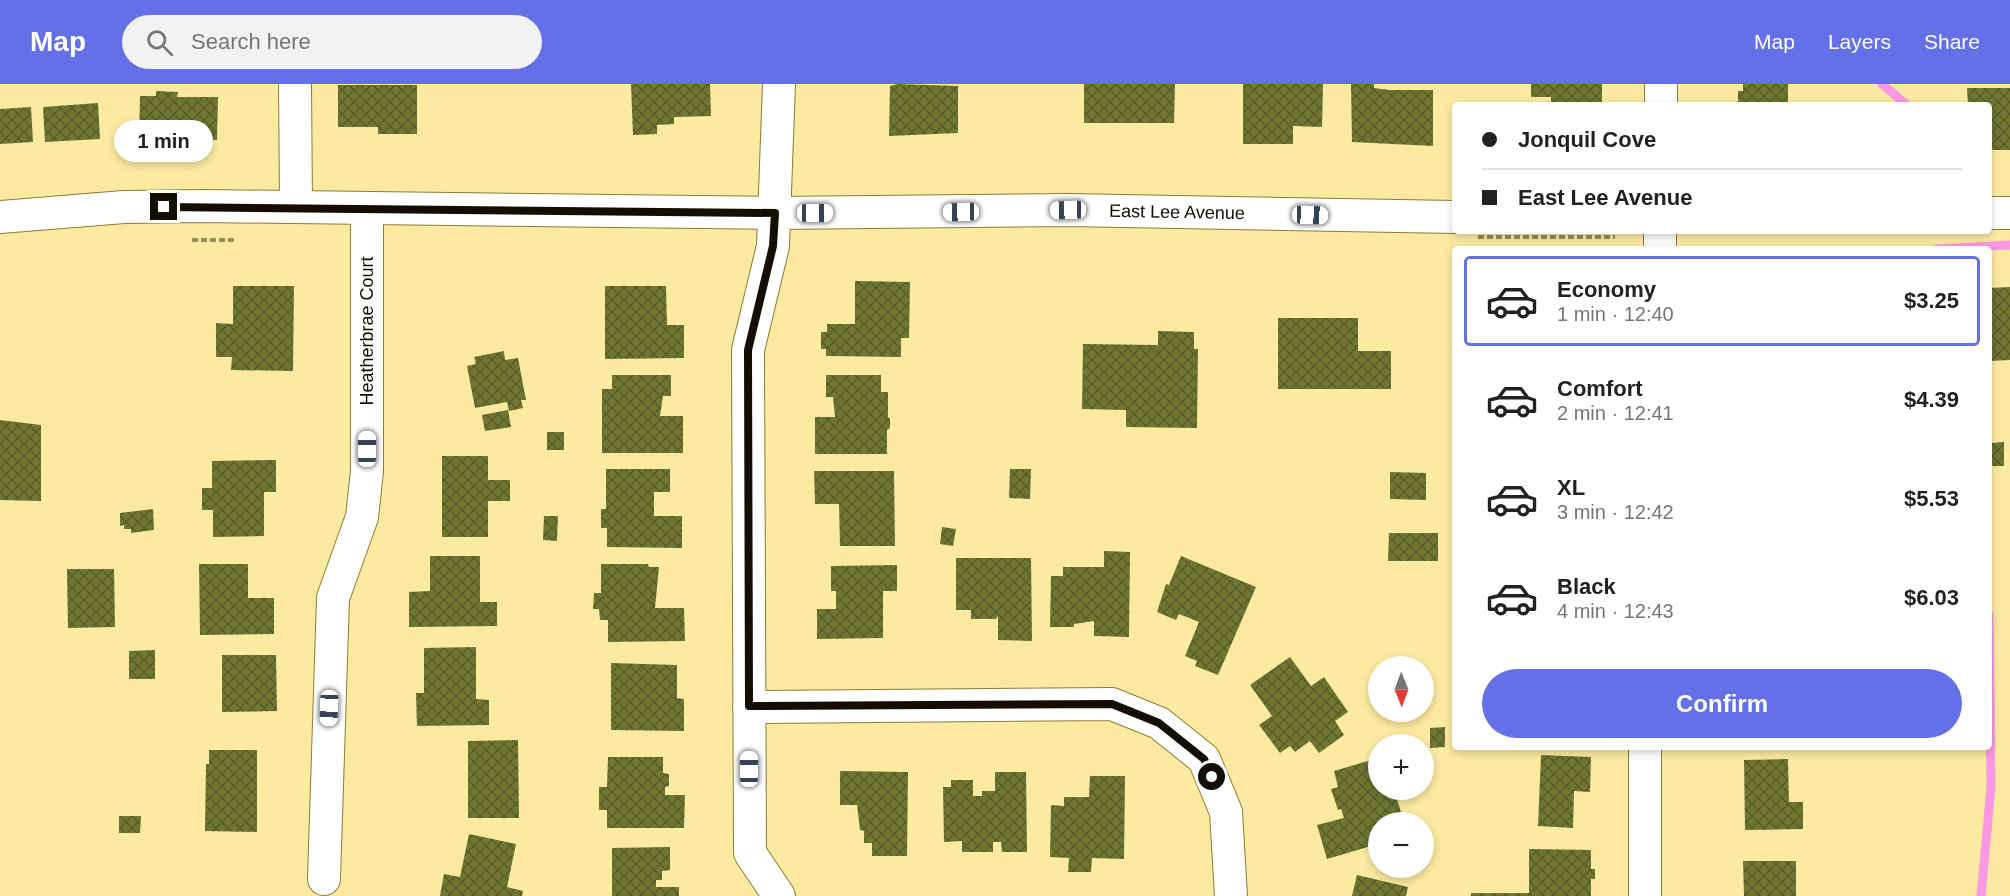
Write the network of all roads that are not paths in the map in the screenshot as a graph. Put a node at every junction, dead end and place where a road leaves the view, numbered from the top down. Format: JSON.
{"nodes":[{"id":1,"x":295,"y":84,"type":"edge"},
{"id":2,"x":779,"y":84,"type":"edge"},
{"id":3,"x":1661,"y":84,"type":"edge"},
{"id":4,"x":1661,"y":102,"type":"edge"},
{"id":5,"x":296,"y":206,"type":"junction"},
{"id":6,"x":367,"y":208,"type":"junction"},
{"id":7,"x":775,"y":213,"type":"junction"},
{"id":8,"x":1992,"y":213,"type":"edge"},
{"id":9,"x":2010,"y":213,"type":"edge"},
{"id":10,"x":0,"y":217,"type":"edge"},
{"id":11,"x":1452,"y":217,"type":"edge"},
{"id":12,"x":749,"y":706,"type":"junction"},
{"id":13,"x":1645,"y":750,"type":"edge"},
{"id":14,"x":324,"y":879,"type":"dead end"},
{"id":15,"x":778,"y":896,"type":"edge"},
{"id":16,"x":1231,"y":896,"type":"edge"},
{"id":17,"x":1645,"y":896,"type":"edge"}],
"edges":[{"from":1,"to":5,"type":"street"},
{"from":2,"to":7,"type":"street"},
{"from":3,"to":4,"type":"street"},
{"from":5,"to":6,"type":"street","name":"East Lee Avenue"},
{"from":5,"to":10,"type":"street","name":"East Lee Avenue"},
{"from":6,"to":7,"type":"street","name":"East Lee Avenue"},
{"from":6,"to":14,"type":"street","name":"Heatherbrae Court"},
{"from":7,"to":11,"type":"street","name":"East Lee Avenue"},
{"from":7,"to":12,"type":"street"},
{"from":8,"to":9,"type":"street"},
{"from":12,"to":15,"type":"street"},
{"from":12,"to":16,"type":"street"},
{"from":13,"to":17,"type":"street"}]}
